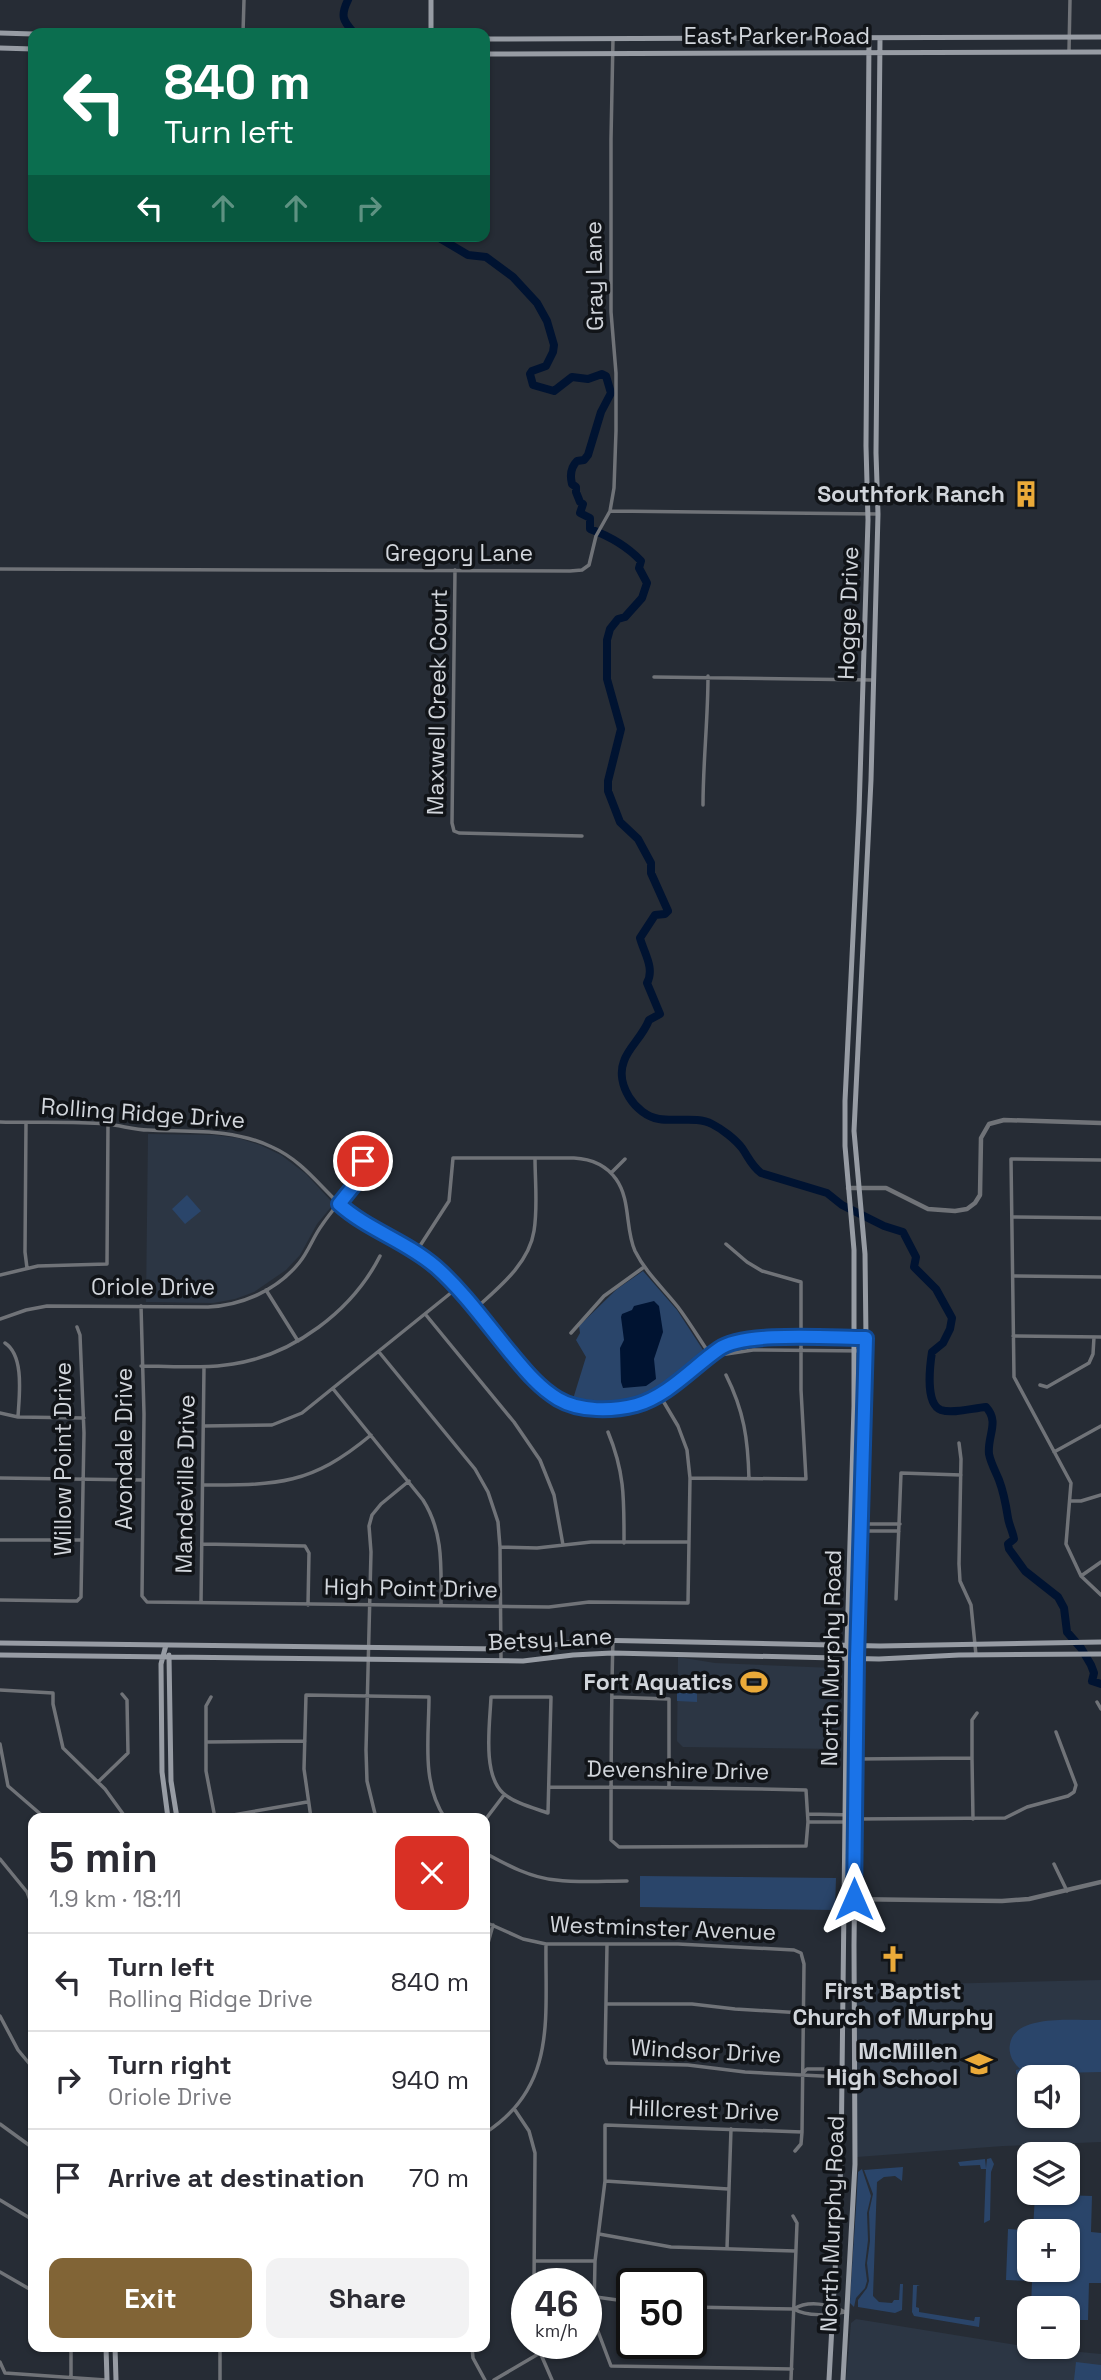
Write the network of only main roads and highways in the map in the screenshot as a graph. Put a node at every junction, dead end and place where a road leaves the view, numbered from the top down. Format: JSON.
{"nodes":[{"id":1,"x":431,"y":0,"type":"edge"},
{"id":2,"x":431,"y":28,"type":"edge"},
{"id":3,"x":0,"y":33,"type":"edge"},
{"id":4,"x":28,"y":34,"type":"edge"},
{"id":5,"x":1101,"y":37,"type":"edge"},
{"id":6,"x":490,"y":39,"type":"edge"},
{"id":7,"x":869,"y":39,"type":"junction"},
{"id":8,"x":880,"y":39,"type":"junction"},
{"id":9,"x":0,"y":48,"type":"edge"},
{"id":10,"x":28,"y":49,"type":"edge"},
{"id":11,"x":1101,"y":52,"type":"edge"},
{"id":12,"x":869,"y":53,"type":"junction"},
{"id":13,"x":880,"y":53,"type":"junction"},
{"id":14,"x":490,"y":54,"type":"edge"},
{"id":15,"x":859,"y":812,"type":"junction"},
{"id":16,"x":869,"y":812,"type":"junction"},
{"id":17,"x":850,"y":973,"type":"junction"},
{"id":18,"x":861,"y":974,"type":"junction"},
{"id":19,"x":859,"y":1187,"type":"joint"},
{"id":20,"x":849,"y":1191,"type":"joint"},
{"id":21,"x":1101,"y":1642,"type":"edge"},
{"id":22,"x":0,"y":1643,"type":"edge"},
{"id":23,"x":697,"y":1643,"type":"junction"},
{"id":24,"x":166,"y":1645,"type":"junction"},
{"id":25,"x":775,"y":1645,"type":"junction"},
{"id":26,"x":255,"y":1646,"type":"junction"},
{"id":27,"x":847,"y":1646,"type":"junction"},
{"id":28,"x":858,"y":1646,"type":"junction"},
{"id":29,"x":1101,"y":1654,"type":"edge"},
{"id":30,"x":697,"y":1655,"type":"junction"},
{"id":31,"x":0,"y":1656,"type":"edge"},
{"id":32,"x":166,"y":1657,"type":"junction"},
{"id":33,"x":255,"y":1658,"type":"junction"},
{"id":34,"x":775,"y":1658,"type":"junction"},
{"id":35,"x":847,"y":1659,"type":"junction"},
{"id":36,"x":857,"y":1659,"type":"junction"},
{"id":37,"x":167,"y":1813,"type":"edge"},
{"id":38,"x":176,"y":1813,"type":"edge"},
{"id":39,"x":106,"y":2352,"type":"edge"},
{"id":40,"x":115,"y":2352,"type":"edge"},
{"id":41,"x":106,"y":2380,"type":"edge"},
{"id":42,"x":116,"y":2380,"type":"edge"},
{"id":43,"x":829,"y":2380,"type":"edge"},
{"id":44,"x":843,"y":2380,"type":"edge"}],
"edges":[{"from":1,"to":2,"type":"main road"},
{"from":3,"to":4,"type":"main road"},
{"from":5,"to":8,"type":"main road","name":"East Parker Road"},
{"from":6,"to":7,"type":"main road","name":"East Parker Road"},
{"from":7,"to":8,"type":"main road","name":"East Parker Road"},
{"from":7,"to":12,"type":"main road","name":"Hogge Drive"},
{"from":8,"to":13,"type":"main road","name":"Hogge Drive"},
{"from":9,"to":10,"type":"main road"},
{"from":11,"to":13,"type":"main road","name":"East Parker Road"},
{"from":12,"to":13,"type":"main road","name":"East Parker Road"},
{"from":12,"to":14,"type":"main road","name":"East Parker Road"},
{"from":12,"to":15,"type":"main road","name":"Hogge Drive"},
{"from":13,"to":16,"type":"main road","name":"Hogge Drive"},
{"from":15,"to":16,"type":"main road"},
{"from":15,"to":17,"type":"main road","name":"Hogge Drive"},
{"from":16,"to":18,"type":"main road","name":"Hogge Drive"},
{"from":17,"to":18,"type":"main road"},
{"from":17,"to":20,"type":"main road","name":"Hogge Drive"},
{"from":18,"to":19,"type":"main road","name":"Hogge Drive"},
{"from":19,"to":28,"type":"main road","name":"North Murphy Road"},
{"from":20,"to":27,"type":"main road","name":"North Murphy Road"},
{"from":21,"to":28,"type":"main road","name":"Betsy Lane"},
{"from":22,"to":24,"type":"main road","name":"Betsy Lane"},
{"from":23,"to":25,"type":"main road","name":"Betsy Lane"},
{"from":23,"to":26,"type":"main road","name":"Betsy Lane"},
{"from":23,"to":30,"type":"main road"},
{"from":24,"to":26,"type":"main road","name":"Betsy Lane"},
{"from":24,"to":32,"type":"main road"},
{"from":25,"to":27,"type":"main road","name":"Betsy Lane"},
{"from":25,"to":34,"type":"main road"},
{"from":26,"to":33,"type":"main road"},
{"from":27,"to":28,"type":"main road","name":"Betsy Lane"},
{"from":27,"to":35,"type":"main road","name":"North Murphy Road"},
{"from":28,"to":36,"type":"main road","name":"North Murphy Road"},
{"from":29,"to":36,"type":"main road","name":"Betsy Lane"},
{"from":30,"to":33,"type":"main road","name":"Betsy Lane"},
{"from":30,"to":34,"type":"main road","name":"Betsy Lane"},
{"from":31,"to":32,"type":"main road","name":"Betsy Lane"},
{"from":32,"to":33,"type":"main road","name":"Betsy Lane"},
{"from":32,"to":37,"type":"main road"},
{"from":32,"to":38,"type":"main road"},
{"from":34,"to":35,"type":"main road","name":"Betsy Lane"},
{"from":35,"to":36,"type":"main road","name":"Betsy Lane"},
{"from":35,"to":43,"type":"main road","name":"North Murphy Road"},
{"from":36,"to":44,"type":"main road","name":"North Murphy Road"},
{"from":39,"to":41,"type":"main road"},
{"from":40,"to":42,"type":"main road"}]}
